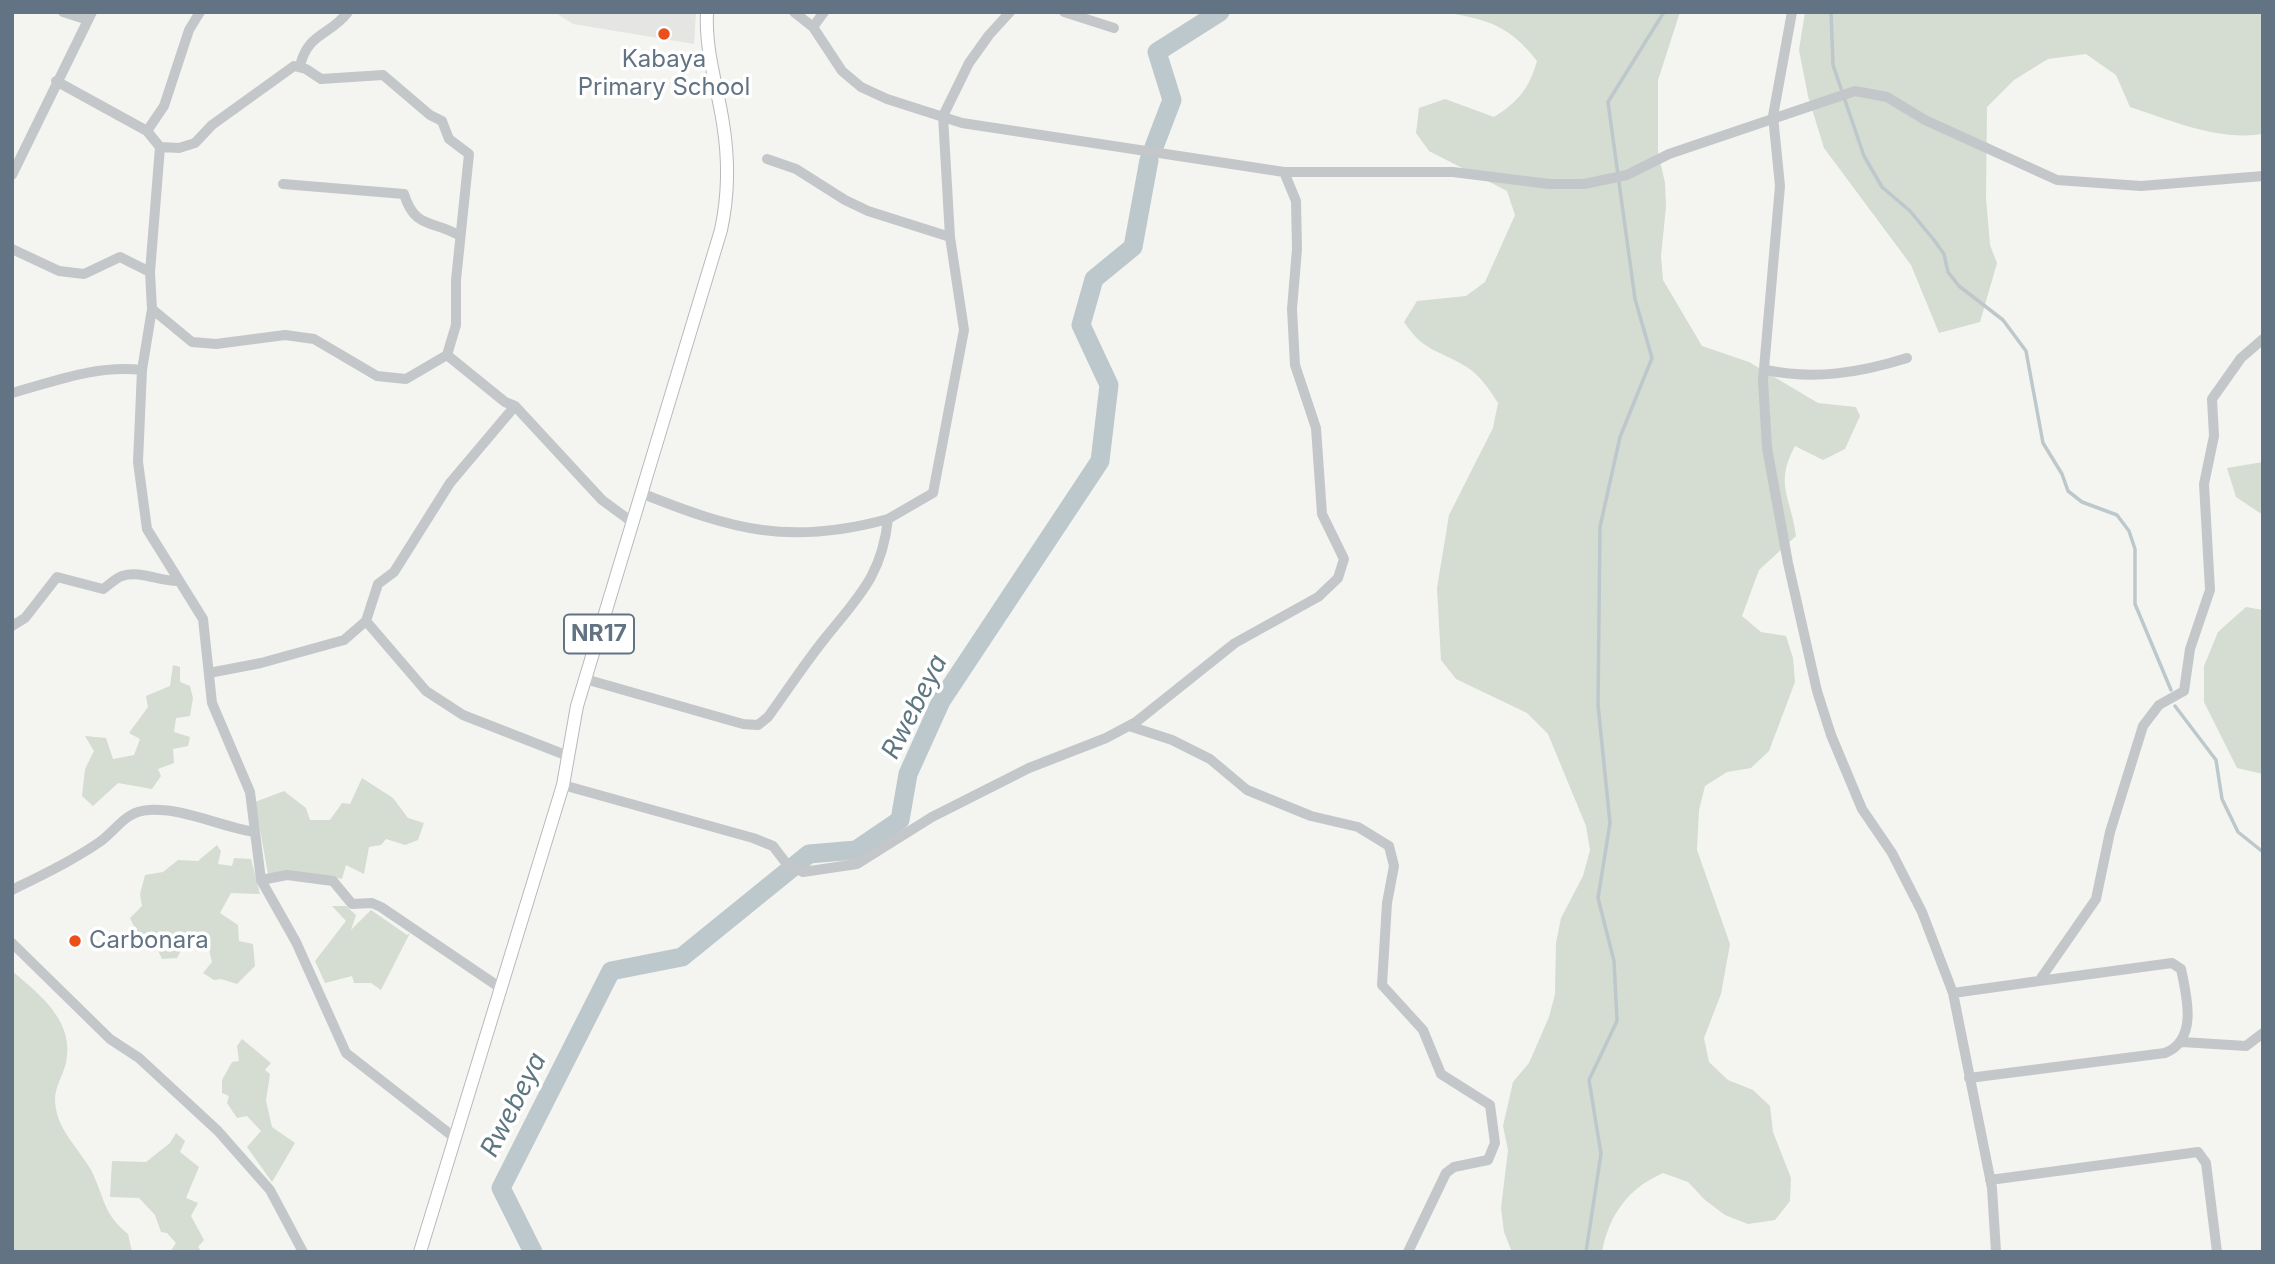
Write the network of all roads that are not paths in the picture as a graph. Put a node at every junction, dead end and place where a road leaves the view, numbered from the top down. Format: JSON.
{"nodes":[{"id":1,"x":63,"y":12,"type":"edge"},
{"id":2,"x":200,"y":12,"type":"edge"},
{"id":3,"x":333,"y":12,"type":"edge"},
{"id":4,"x":348,"y":12,"type":"edge"},
{"id":5,"x":707,"y":12,"type":"edge"},
{"id":6,"x":794,"y":12,"type":"edge"},
{"id":7,"x":824,"y":12,"type":"edge"},
{"id":8,"x":1010,"y":12,"type":"edge"},
{"id":9,"x":1064,"y":12,"type":"edge"},
{"id":10,"x":1791,"y":12,"type":"edge"},
{"id":11,"x":90,"y":16,"type":"edge"},
{"id":12,"x":340,"y":22,"type":"junction"},
{"id":13,"x":813,"y":27,"type":"junction"},
{"id":14,"x":1114,"y":28,"type":"dead end"},
{"id":15,"x":300,"y":66,"type":"junction"},
{"id":16,"x":56,"y":81,"type":"junction"},
{"id":17,"x":943,"y":116,"type":"junction"},
{"id":18,"x":1773,"y":116,"type":"junction"},
{"id":19,"x":147,"y":131,"type":"junction"},
{"id":20,"x":160,"y":147,"type":"junction"},
{"id":21,"x":767,"y":159,"type":"dead end"},
{"id":22,"x":1284,"y":172,"type":"junction"},
{"id":23,"x":12,"y":175,"type":"edge"},
{"id":24,"x":2263,"y":176,"type":"edge"},
{"id":25,"x":283,"y":184,"type":"dead end"},
{"id":26,"x":460,"y":236,"type":"junction"},
{"id":27,"x":950,"y":237,"type":"junction"},
{"id":28,"x":12,"y":249,"type":"edge"},
{"id":29,"x":150,"y":272,"type":"junction"},
{"id":30,"x":152,"y":309,"type":"junction"},
{"id":31,"x":2263,"y":340,"type":"edge"},
{"id":32,"x":447,"y":355,"type":"junction"},
{"id":33,"x":1907,"y":358,"type":"dead end"},
{"id":34,"x":142,"y":370,"type":"junction"},
{"id":35,"x":1766,"y":370,"type":"junction"},
{"id":36,"x":12,"y":393,"type":"edge"},
{"id":37,"x":515,"y":406,"type":"junction"},
{"id":38,"x":641,"y":493,"type":"junction"},
{"id":39,"x":888,"y":520,"type":"junction"},
{"id":40,"x":632,"y":522,"type":"junction"},
{"id":41,"x":179,"y":581,"type":"junction"},
{"id":42,"x":366,"y":621,"type":"junction"},
{"id":43,"x":12,"y":626,"type":"edge"},
{"id":44,"x":209,"y":673,"type":"junction"},
{"id":45,"x":585,"y":680,"type":"junction"},
{"id":46,"x":1129,"y":726,"type":"junction"},
{"id":47,"x":568,"y":756,"type":"junction"},
{"id":48,"x":563,"y":785,"type":"junction"},
{"id":49,"x":254,"y":832,"type":"junction"},
{"id":50,"x":261,"y":880,"type":"junction"},
{"id":51,"x":12,"y":890,"type":"edge"},
{"id":52,"x":12,"y":943,"type":"edge"},
{"id":53,"x":2039,"y":981,"type":"junction"},
{"id":54,"x":502,"y":989,"type":"junction"},
{"id":55,"x":1953,"y":993,"type":"junction"},
{"id":56,"x":2263,"y":1033,"type":"edge"},
{"id":57,"x":2182,"y":1042,"type":"junction"},
{"id":58,"x":1969,"y":1078,"type":"junction"},
{"id":59,"x":455,"y":1138,"type":"junction"},
{"id":60,"x":1990,"y":1180,"type":"junction"},
{"id":61,"x":303,"y":1252,"type":"edge"},
{"id":62,"x":420,"y":1252,"type":"edge"},
{"id":63,"x":1408,"y":1252,"type":"edge"},
{"id":64,"x":1996,"y":1252,"type":"edge"},
{"id":65,"x":2217,"y":1252,"type":"edge"}],
"edges":[{"from":1,"to":11,"type":"street"},
{"from":2,"to":19,"type":"street"},
{"from":3,"to":12,"type":"street"},
{"from":4,"to":12,"type":"street"},
{"from":5,"to":38,"type":"main road","number":"NR17"},
{"from":6,"to":13,"type":"street"},
{"from":7,"to":13,"type":"street"},
{"from":8,"to":17,"type":"street"},
{"from":9,"to":14,"type":"street"},
{"from":10,"to":18,"type":"street"},
{"from":11,"to":16,"type":"street"},
{"from":12,"to":15,"type":"street"},
{"from":13,"to":17,"type":"street"},
{"from":15,"to":20,"type":"street"},
{"from":15,"to":26,"type":"street"},
{"from":16,"to":19,"type":"street"},
{"from":16,"to":23,"type":"street"},
{"from":17,"to":22,"type":"street"},
{"from":17,"to":27,"type":"street"},
{"from":18,"to":22,"type":"street"},
{"from":18,"to":24,"type":"street"},
{"from":18,"to":35,"type":"street"},
{"from":19,"to":20,"type":"street"},
{"from":20,"to":29,"type":"street"},
{"from":21,"to":27,"type":"street"},
{"from":22,"to":46,"type":"street"},
{"from":25,"to":26,"type":"street"},
{"from":26,"to":32,"type":"street"},
{"from":27,"to":39,"type":"street"},
{"from":28,"to":29,"type":"street"},
{"from":29,"to":30,"type":"street"},
{"from":30,"to":32,"type":"street"},
{"from":30,"to":34,"type":"street"},
{"from":31,"to":53,"type":"street"},
{"from":32,"to":37,"type":"street"},
{"from":33,"to":35,"type":"street"},
{"from":34,"to":36,"type":"street"},
{"from":34,"to":41,"type":"street"},
{"from":35,"to":55,"type":"street"},
{"from":37,"to":40,"type":"street"},
{"from":37,"to":42,"type":"street"},
{"from":38,"to":39,"type":"street"},
{"from":38,"to":40,"type":"main road","number":"NR17"},
{"from":39,"to":45,"type":"street"},
{"from":40,"to":45,"type":"main road","number":"NR17"},
{"from":41,"to":43,"type":"street"},
{"from":41,"to":44,"type":"street"},
{"from":42,"to":44,"type":"street"},
{"from":42,"to":47,"type":"street"},
{"from":44,"to":49,"type":"street"},
{"from":45,"to":47,"type":"main road","number":"NR17"},
{"from":46,"to":48,"type":"street"},
{"from":46,"to":63,"type":"street"},
{"from":47,"to":48,"type":"main road","number":"NR17"},
{"from":48,"to":54,"type":"main road","number":"NR17"},
{"from":49,"to":50,"type":"street"},
{"from":49,"to":51,"type":"street"},
{"from":50,"to":54,"type":"street"},
{"from":50,"to":59,"type":"street"},
{"from":52,"to":61,"type":"street"},
{"from":53,"to":55,"type":"street"},
{"from":53,"to":57,"type":"street"},
{"from":54,"to":59,"type":"main road","number":"NR17"},
{"from":55,"to":58,"type":"street"},
{"from":56,"to":57,"type":"street"},
{"from":57,"to":58,"type":"street"},
{"from":58,"to":60,"type":"street"},
{"from":59,"to":62,"type":"main road","number":"NR17"},
{"from":60,"to":64,"type":"street"},
{"from":60,"to":65,"type":"street"}]}
